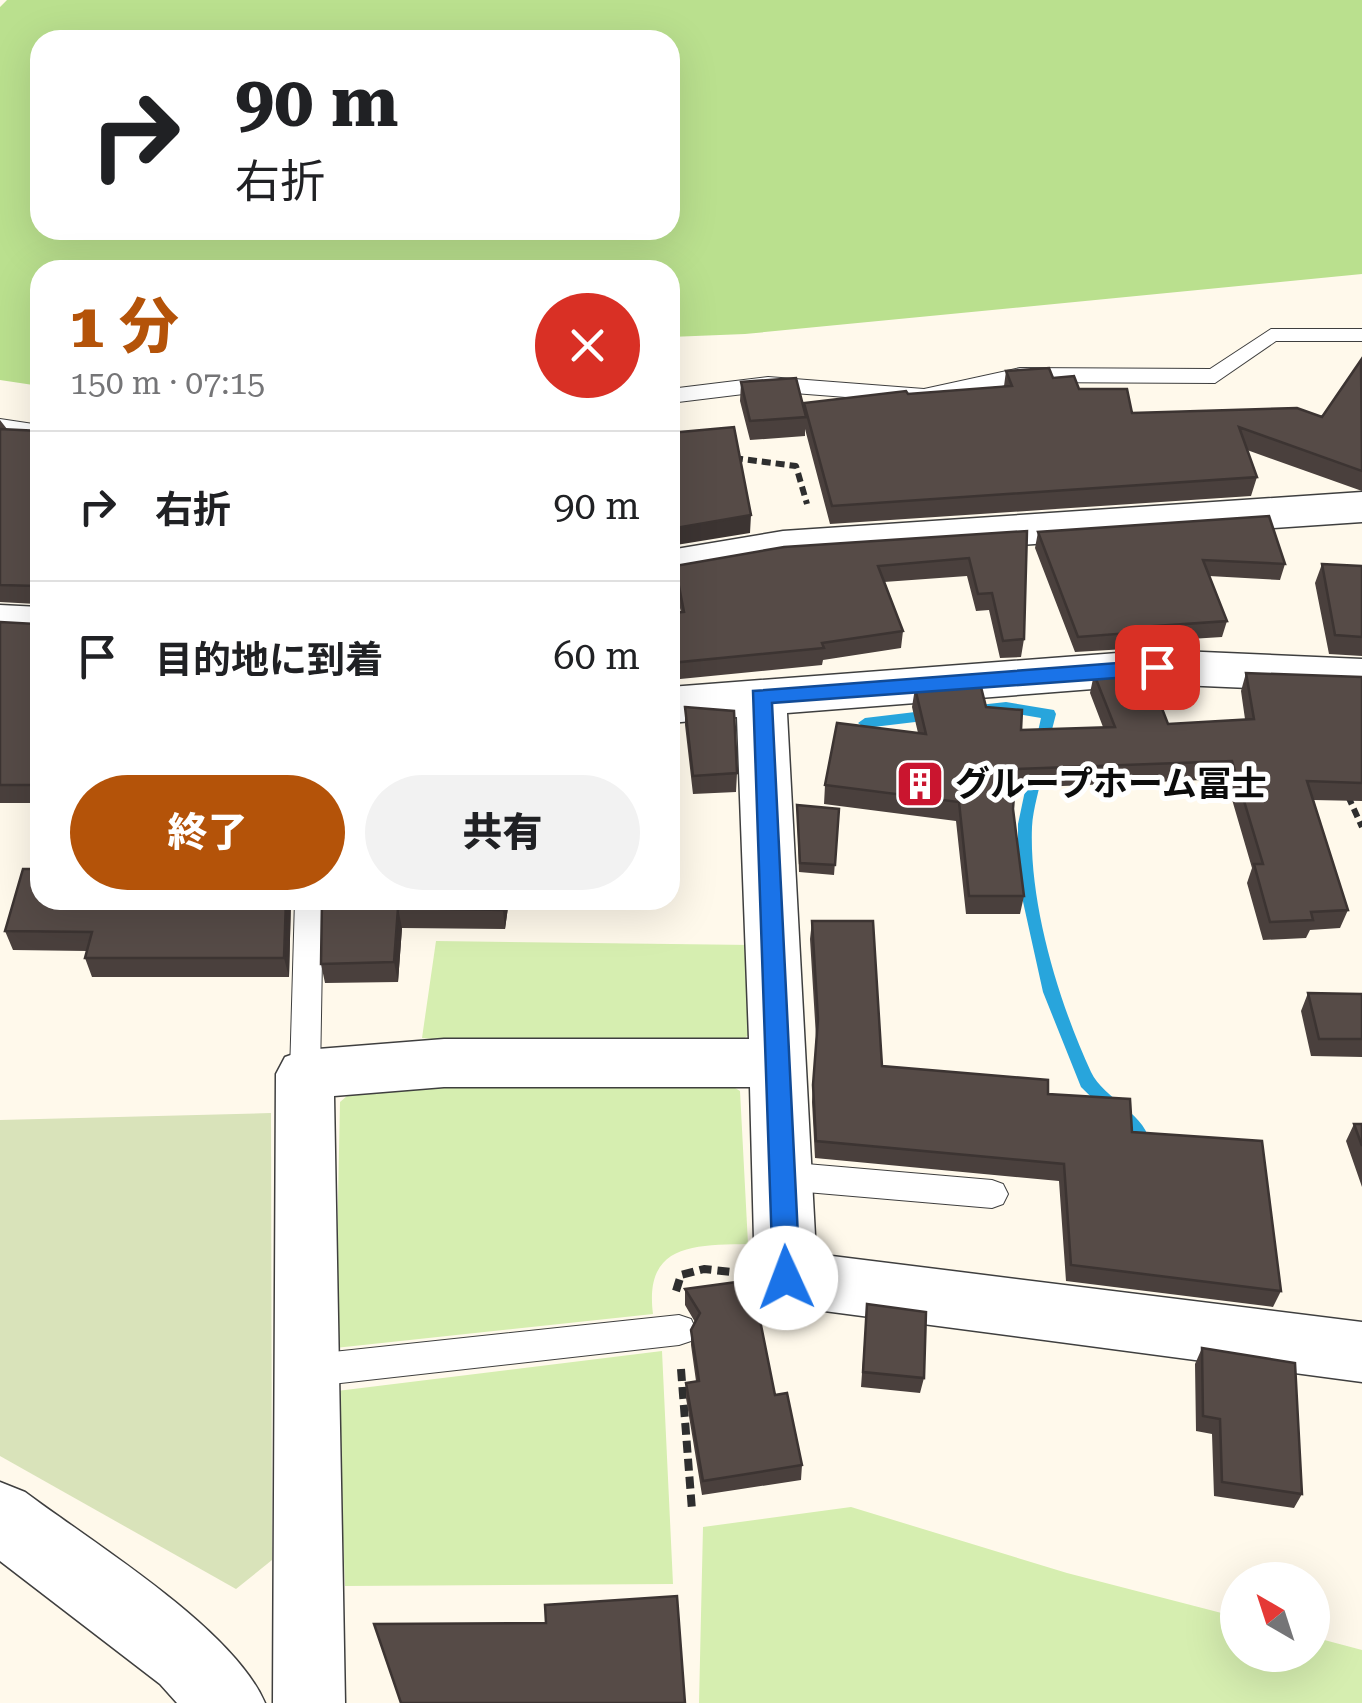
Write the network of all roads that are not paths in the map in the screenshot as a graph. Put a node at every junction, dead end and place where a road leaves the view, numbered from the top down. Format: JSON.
{"nodes":[{"id":1,"x":1362,"y":335,"type":"edge"},
{"id":2,"x":681,"y":394,"type":"edge"},
{"id":3,"x":0,"y":426,"type":"edge"},
{"id":4,"x":30,"y":430,"type":"edge"},
{"id":5,"x":1362,"y":507,"type":"edge"},
{"id":6,"x":680,"y":564,"type":"edge"},
{"id":7,"x":0,"y":621,"type":"edge"},
{"id":8,"x":30,"y":622,"type":"edge"},
{"id":9,"x":1362,"y":676,"type":"edge"},
{"id":10,"x":761,"y":696,"type":"junction"},
{"id":11,"x":680,"y":704,"type":"edge"},
{"id":12,"x":309,"y":910,"type":"edge"},
{"id":13,"x":778,"y":1064,"type":"junction"},
{"id":14,"x":304,"y":1074,"type":"junction"},
{"id":15,"x":783,"y":1176,"type":"junction"},
{"id":16,"x":992,"y":1194,"type":"dead end"},
{"id":17,"x":678,"y":1330,"type":"dead end"},
{"id":18,"x":1362,"y":1352,"type":"edge"},
{"id":19,"x":305,"y":1371,"type":"junction"},
{"id":20,"x":0,"y":1516,"type":"edge"},
{"id":21,"x":227,"y":1703,"type":"edge"},
{"id":22,"x":309,"y":1703,"type":"edge"}],
"edges":[{"from":1,"to":2,"type":"lane"},
{"from":3,"to":4,"type":"lane"},
{"from":5,"to":6,"type":"street"},
{"from":7,"to":8,"type":"street"},
{"from":9,"to":10,"type":"street"},
{"from":10,"to":11,"type":"street"},
{"from":10,"to":13,"type":"street"},
{"from":12,"to":14,"type":"lane"},
{"from":13,"to":14,"type":"street"},
{"from":13,"to":15,"type":"street"},
{"from":14,"to":19,"type":"street"},
{"from":15,"to":16,"type":"lane"},
{"from":15,"to":18,"type":"street"},
{"from":17,"to":19,"type":"lane"},
{"from":19,"to":22,"type":"street"},
{"from":20,"to":21,"type":"street"}]}
